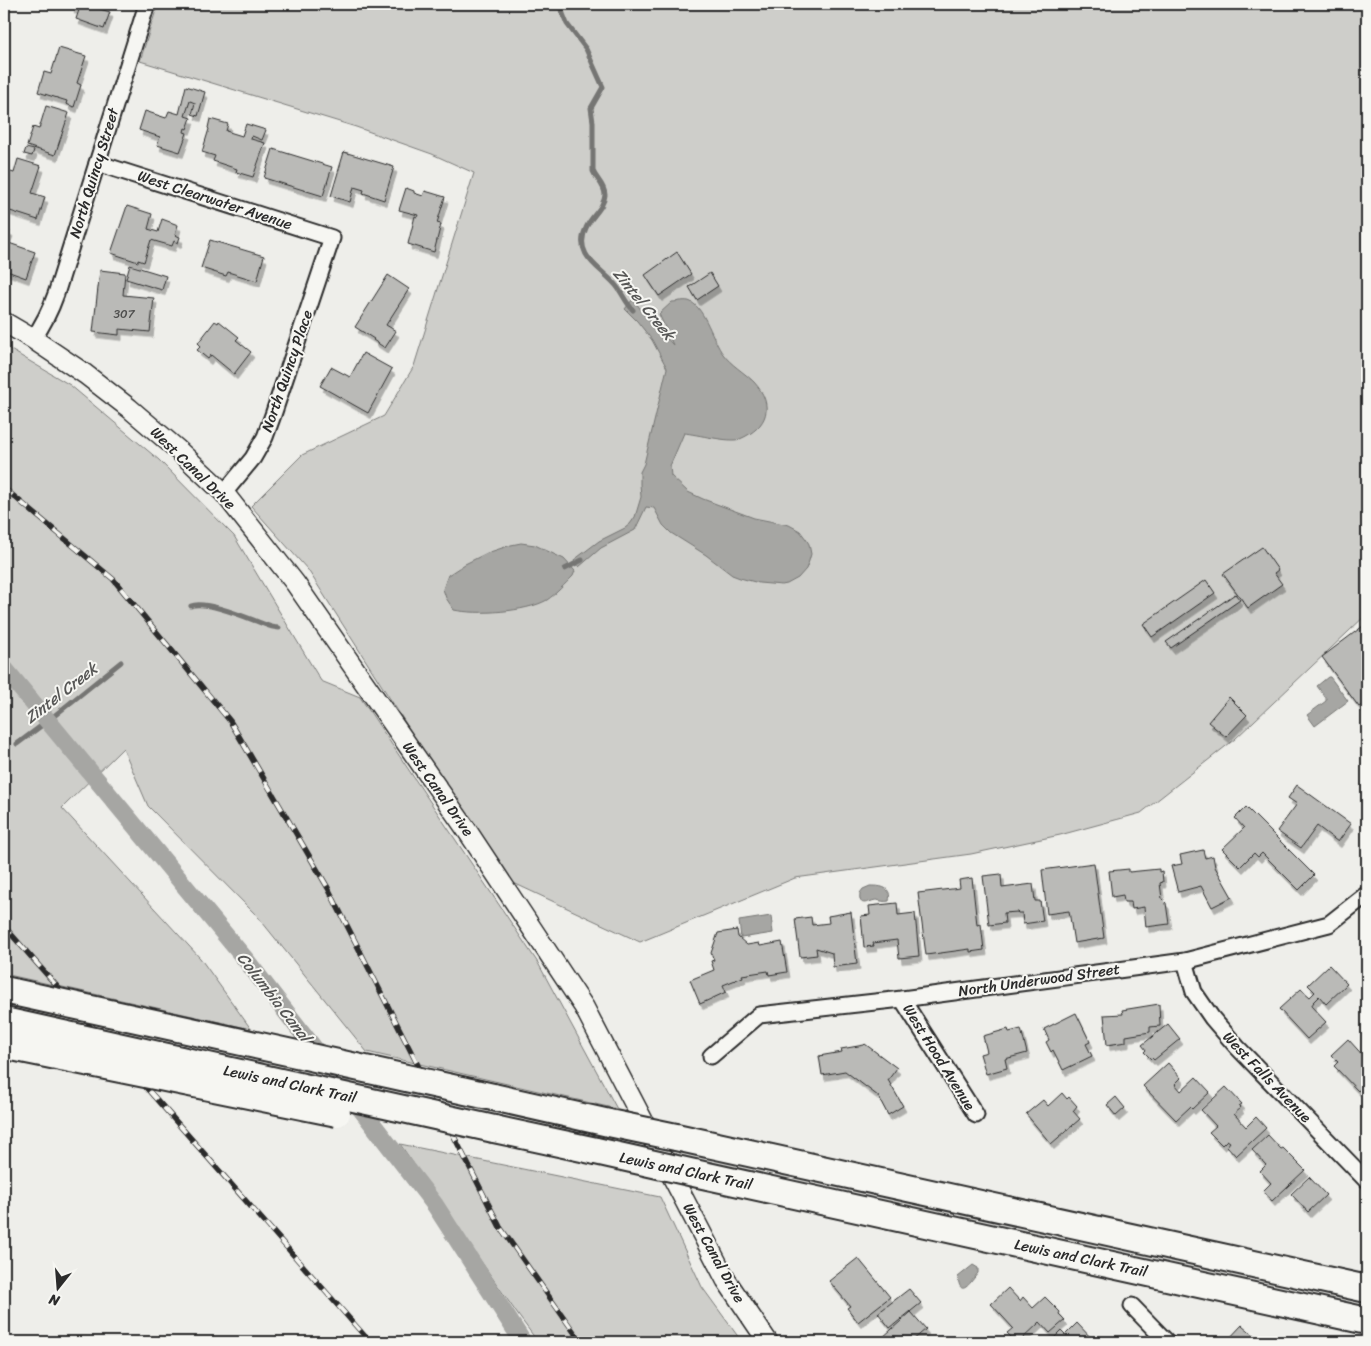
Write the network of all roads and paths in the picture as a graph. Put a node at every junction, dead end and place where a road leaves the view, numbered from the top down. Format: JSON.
{"nodes":[{"id":1,"x":147,"y":4,"type":"edge"},
{"id":2,"x":97,"y":163,"type":"junction"},
{"id":3,"x":332,"y":238,"type":"joint"},
{"id":4,"x":4,"y":322,"type":"edge"},
{"id":5,"x":33,"y":339,"type":"junction"},
{"id":6,"x":224,"y":493,"type":"junction"},
{"id":7,"x":1367,"y":894,"type":"edge"},
{"id":8,"x":1185,"y":961,"type":"junction"},
{"id":9,"x":4,"y":990,"type":"edge"},
{"id":10,"x":902,"y":999,"type":"junction"},
{"id":11,"x":5,"y":1038,"type":"edge"},
{"id":12,"x":711,"y":1056,"type":"dead end"},
{"id":13,"x":976,"y":1115,"type":"dead end"},
{"id":14,"x":1367,"y":1181,"type":"edge"},
{"id":15,"x":1367,"y":1289,"type":"edge"},
{"id":16,"x":1132,"y":1306,"type":"dead end"},
{"id":17,"x":1367,"y":1321,"type":"edge"},
{"id":18,"x":768,"y":1342,"type":"edge"},
{"id":19,"x":1167,"y":1342,"type":"edge"}],
"edges":[{"from":1,"to":2,"type":"street","name":"North Quincy Street"},
{"from":2,"to":3,"type":"street","name":"West Clearwater Avenue"},
{"from":2,"to":5,"type":"street","name":"North Quincy Street"},
{"from":3,"to":6,"type":"street","name":"North Quincy Place"},
{"from":4,"to":5,"type":"street","name":"West Canal Drive"},
{"from":5,"to":6,"type":"street","name":"West Canal Drive"},
{"from":6,"to":18,"type":"street","name":"West Canal Drive"},
{"from":7,"to":8,"type":"street","name":"North Underwood Street"},
{"from":8,"to":10,"type":"street","name":"North Underwood Street"},
{"from":8,"to":14,"type":"street","name":"West Falls Avenue"},
{"from":9,"to":15,"type":"highway","name":"Lewis and Clark Trail","bridge":true},
{"from":10,"to":12,"type":"street","name":"North Underwood Street"},
{"from":10,"to":13,"type":"street","name":"West Hood Avenue"},
{"from":11,"to":17,"type":"highway","name":"Lewis and Clark Trail","bridge":true},
{"from":16,"to":19,"type":"street"}]}
